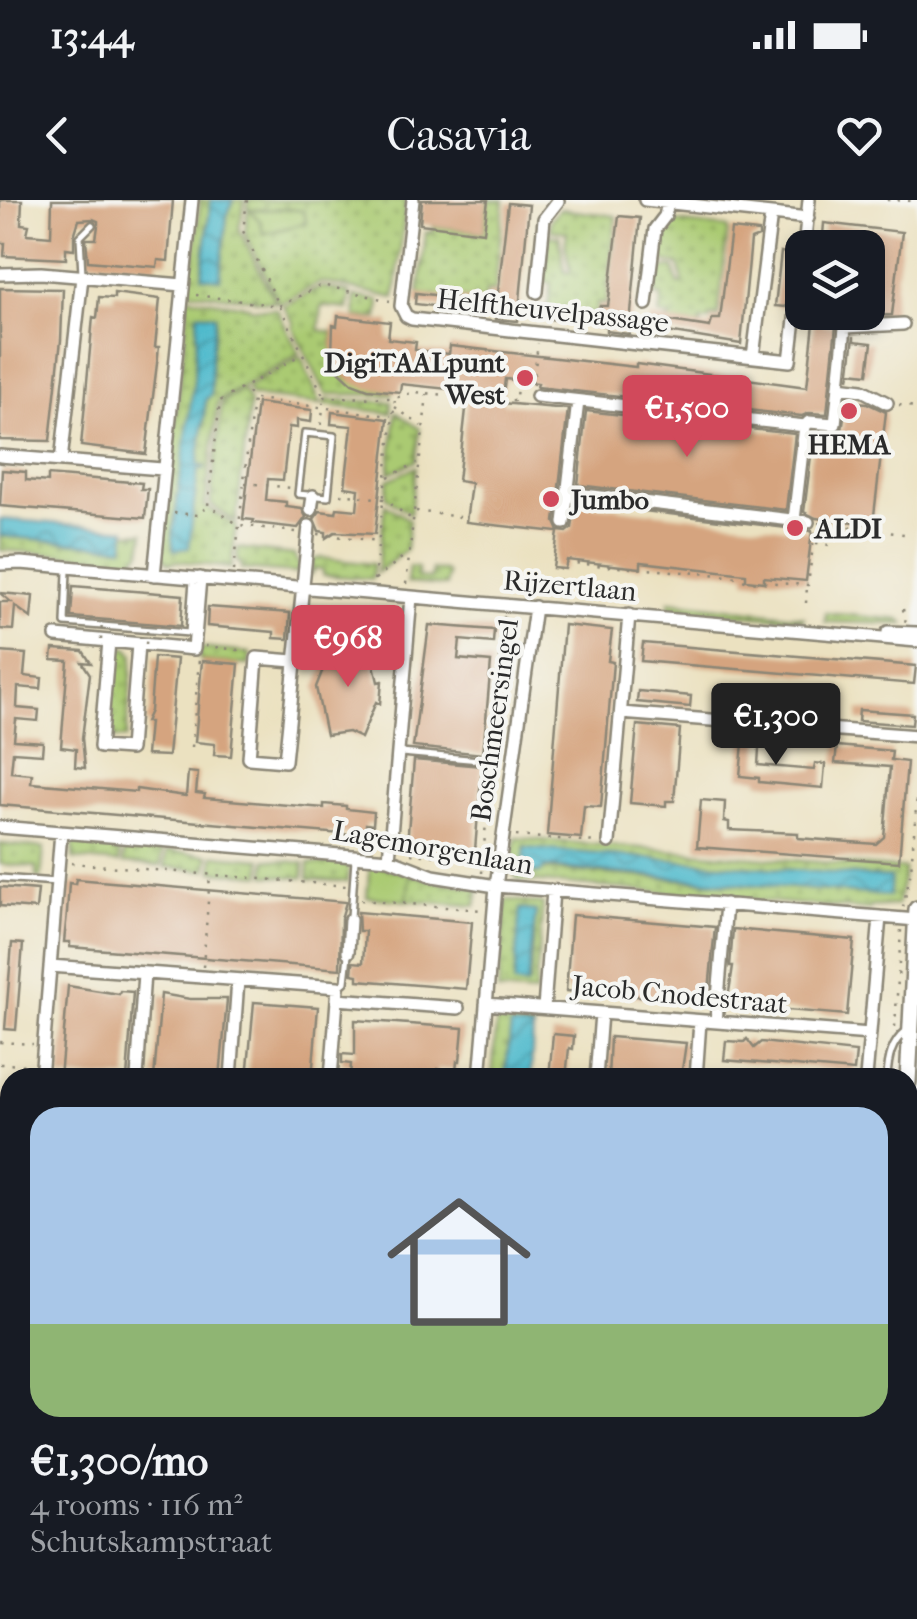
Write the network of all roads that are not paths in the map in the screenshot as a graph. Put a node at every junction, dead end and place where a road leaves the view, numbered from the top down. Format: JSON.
{"nodes":[{"id":1,"x":192,"y":200,"type":"edge"},
{"id":2,"x":413,"y":200,"type":"edge"},
{"id":3,"x":557,"y":200,"type":"edge"},
{"id":4,"x":646,"y":200,"type":"edge"},
{"id":5,"x":809,"y":200,"type":"edge"},
{"id":6,"x":668,"y":203,"type":"junction"},
{"id":7,"x":770,"y":214,"type":"junction"},
{"id":8,"x":808,"y":218,"type":"junction"},
{"id":9,"x":92,"y":226,"type":"dead end"},
{"id":10,"x":806,"y":230,"type":"edge"},
{"id":11,"x":0,"y":274,"type":"edge"},
{"id":12,"x":82,"y":278,"type":"junction"},
{"id":13,"x":182,"y":289,"type":"junction"},
{"id":14,"x":536,"y":292,"type":"road end"},
{"id":15,"x":646,"y":304,"type":"road end"},
{"id":16,"x":903,"y":324,"type":"dead end"},
{"id":17,"x":885,"y":325,"type":"edge"},
{"id":18,"x":794,"y":330,"type":"edge"},
{"id":19,"x":844,"y":330,"type":"edge"},
{"id":20,"x":754,"y":357,"type":"junction"},
{"id":21,"x":838,"y":387,"type":"junction"},
{"id":22,"x":538,"y":396,"type":"dead end"},
{"id":23,"x":578,"y":401,"type":"junction"},
{"id":24,"x":887,"y":403,"type":"road end"},
{"id":25,"x":806,"y":426,"type":"junction"},
{"id":26,"x":0,"y":456,"type":"edge"},
{"id":27,"x":61,"y":461,"type":"junction"},
{"id":28,"x":162,"y":470,"type":"junction"},
{"id":29,"x":568,"y":493,"type":"junction"},
{"id":30,"x":313,"y":496,"type":"junction"},
{"id":31,"x":311,"y":510,"type":"dead end"},
{"id":32,"x":794,"y":520,"type":"junction"},
{"id":33,"x":812,"y":522,"type":"road end"},
{"id":34,"x":564,"y":523,"type":"dead end"},
{"id":35,"x":309,"y":530,"type":"road end"},
{"id":36,"x":0,"y":564,"type":"edge"},
{"id":37,"x":68,"y":568,"type":"junction"},
{"id":38,"x":154,"y":575,"type":"junction"},
{"id":39,"x":196,"y":578,"type":"junction"},
{"id":40,"x":302,"y":587,"type":"junction"},
{"id":41,"x":408,"y":596,"type":"junction"},
{"id":42,"x":535,"y":607,"type":"junction"},
{"id":43,"x":629,"y":615,"type":"junction"},
{"id":44,"x":834,"y":632,"type":"junction"},
{"id":45,"x":917,"y":633,"type":"edge"},
{"id":46,"x":56,"y":636,"type":"dead end"},
{"id":47,"x":105,"y":641,"type":"junction"},
{"id":48,"x":917,"y":641,"type":"edge"},
{"id":49,"x":142,"y":644,"type":"junction"},
{"id":50,"x":294,"y":661,"type":"junction"},
{"id":51,"x":621,"y":712,"type":"junction"},
{"id":52,"x":917,"y":736,"type":"edge"},
{"id":53,"x":398,"y":752,"type":"junction"},
{"id":54,"x":491,"y":761,"type":"road end"},
{"id":55,"x":0,"y":826,"type":"edge"},
{"id":56,"x":61,"y":832,"type":"junction"},
{"id":57,"x":609,"y":842,"type":"road end"},
{"id":58,"x":355,"y":856,"type":"junction"},
{"id":59,"x":390,"y":856,"type":"junction"},
{"id":60,"x":0,"y":878,"type":"edge"},
{"id":61,"x":57,"y":882,"type":"junction"},
{"id":62,"x":496,"y":886,"type":"junction"},
{"id":63,"x":554,"y":892,"type":"junction"},
{"id":64,"x":726,"y":904,"type":"junction"},
{"id":65,"x":917,"y":908,"type":"edge"},
{"id":66,"x":880,"y":917,"type":"junction"},
{"id":67,"x":912,"y":919,"type":"edge"},
{"id":68,"x":350,"y":920,"type":"joint"},
{"id":69,"x":348,"y":952,"type":"joint"},
{"id":70,"x":50,"y":966,"type":"junction"},
{"id":71,"x":144,"y":973,"type":"junction"},
{"id":72,"x":238,"y":980,"type":"junction"},
{"id":73,"x":338,"y":993,"type":"junction"},
{"id":74,"x":486,"y":1004,"type":"junction"},
{"id":75,"x":458,"y":1008,"type":"dead end"},
{"id":76,"x":544,"y":1008,"type":"junction"},
{"id":77,"x":601,"y":1013,"type":"junction"},
{"id":78,"x":700,"y":1021,"type":"junction"},
{"id":79,"x":716,"y":1022,"type":"junction"},
{"id":80,"x":909,"y":1030,"type":"junction"},
{"id":81,"x":870,"y":1034,"type":"junction"},
{"id":82,"x":41,"y":1068,"type":"edge"},
{"id":83,"x":138,"y":1068,"type":"edge"},
{"id":84,"x":231,"y":1068,"type":"edge"},
{"id":85,"x":332,"y":1068,"type":"edge"},
{"id":86,"x":481,"y":1068,"type":"edge"},
{"id":87,"x":597,"y":1068,"type":"edge"},
{"id":88,"x":697,"y":1068,"type":"edge"},
{"id":89,"x":867,"y":1068,"type":"edge"},
{"id":90,"x":887,"y":1068,"type":"edge"},
{"id":91,"x":908,"y":1068,"type":"edge"}],
"edges":[{"from":1,"to":13,"type":"street"},
{"from":2,"to":20,"type":"street","name":"Helftheuvelpassage"},
{"from":3,"to":14,"type":"street","name":"Helftheuvelpassage"},
{"from":4,"to":6,"type":"street"},
{"from":5,"to":8,"type":"street"},
{"from":6,"to":7,"type":"street"},
{"from":6,"to":15,"type":"street","name":"Helftheuvelpassage"},
{"from":7,"to":8,"type":"street"},
{"from":7,"to":20,"type":"street"},
{"from":8,"to":10,"type":"street"},
{"from":9,"to":12,"type":"lane"},
{"from":11,"to":12,"type":"street"},
{"from":12,"to":13,"type":"street"},
{"from":12,"to":27,"type":"street"},
{"from":13,"to":28,"type":"street"},
{"from":16,"to":17,"type":"street"},
{"from":18,"to":20,"type":"street","name":"Helftheuvelpassage"},
{"from":19,"to":21,"type":"street"},
{"from":21,"to":24,"type":"street"},
{"from":21,"to":25,"type":"street"},
{"from":22,"to":23,"type":"street"},
{"from":23,"to":25,"type":"street"},
{"from":23,"to":29,"type":"street"},
{"from":25,"to":32,"type":"street"},
{"from":26,"to":27,"type":"street"},
{"from":27,"to":28,"type":"street"},
{"from":28,"to":38,"type":"street"},
{"from":29,"to":32,"type":"street"},
{"from":29,"to":34,"type":"street"},
{"from":30,"to":30,"type":"lane"},
{"from":30,"to":31,"type":"street"},
{"from":32,"to":33,"type":"street"},
{"from":35,"to":40,"type":"street"},
{"from":36,"to":37,"type":"street","name":"Rijzertlaan"},
{"from":37,"to":38,"type":"street","name":"Rijzertlaan"},
{"from":37,"to":39,"type":"lane"},
{"from":38,"to":39,"type":"street","name":"Rijzertlaan"},
{"from":39,"to":40,"type":"street","name":"Rijzertlaan"},
{"from":39,"to":49,"type":"street"},
{"from":40,"to":41,"type":"street","name":"Rijzertlaan"},
{"from":40,"to":50,"type":"street"},
{"from":41,"to":42,"type":"street","name":"Rijzertlaan"},
{"from":41,"to":53,"type":"street"},
{"from":42,"to":43,"type":"street","name":"Rijzertlaan"},
{"from":42,"to":62,"type":"street","name":"Boschmeersingel"},
{"from":43,"to":44,"type":"street","name":"Rijzertlaan"},
{"from":43,"to":51,"type":"street"},
{"from":44,"to":45,"type":"street","name":"Rijzertlaan"},
{"from":44,"to":48,"type":"street","name":"Rijzertlaan"},
{"from":46,"to":47,"type":"street"},
{"from":47,"to":49,"type":"street"},
{"from":47,"to":49,"type":"street"},
{"from":50,"to":50,"type":"street"},
{"from":51,"to":52,"type":"street"},
{"from":51,"to":57,"type":"street"},
{"from":53,"to":54,"type":"lane"},
{"from":53,"to":59,"type":"street"},
{"from":55,"to":56,"type":"street","name":"Lagemorgenlaan"},
{"from":56,"to":58,"type":"street","name":"Lagemorgenlaan"},
{"from":56,"to":61,"type":"street"},
{"from":58,"to":59,"type":"street","name":"Lagemorgenlaan"},
{"from":58,"to":68,"type":"lane"},
{"from":59,"to":62,"type":"street","name":"Lagemorgenlaan"},
{"from":60,"to":61,"type":"lane"},
{"from":61,"to":70,"type":"street"},
{"from":62,"to":63,"type":"street","name":"Lagemorgenlaan"},
{"from":62,"to":74,"type":"street","name":"Boschmeersingel"},
{"from":63,"to":64,"type":"street","name":"Lagemorgenlaan"},
{"from":63,"to":76,"type":"street"},
{"from":64,"to":66,"type":"street","name":"Lagemorgenlaan"},
{"from":64,"to":79,"type":"street"},
{"from":65,"to":67,"type":"street"},
{"from":66,"to":67,"type":"street","name":"Lagemorgenlaan"},
{"from":66,"to":81,"type":"street"},
{"from":67,"to":80,"type":"street"},
{"from":68,"to":69,"type":"street"},
{"from":69,"to":73,"type":"lane"},
{"from":70,"to":71,"type":"street"},
{"from":70,"to":82,"type":"street"},
{"from":71,"to":72,"type":"street"},
{"from":71,"to":83,"type":"street"},
{"from":72,"to":73,"type":"street"},
{"from":72,"to":84,"type":"street"},
{"from":73,"to":75,"type":"street"},
{"from":73,"to":85,"type":"street"},
{"from":74,"to":76,"type":"street","name":"Jacob Cnodestraat"},
{"from":74,"to":86,"type":"street","name":"Boschmeersingel"},
{"from":76,"to":77,"type":"street","name":"Jacob Cnodestraat"},
{"from":77,"to":78,"type":"street","name":"Jacob Cnodestraat"},
{"from":77,"to":87,"type":"street"},
{"from":78,"to":79,"type":"street","name":"Jacob Cnodestraat"},
{"from":78,"to":88,"type":"street"},
{"from":79,"to":81,"type":"street","name":"Jacob Cnodestraat"},
{"from":80,"to":90,"type":"lane"},
{"from":80,"to":91,"type":"street"},
{"from":81,"to":89,"type":"street"}]}
